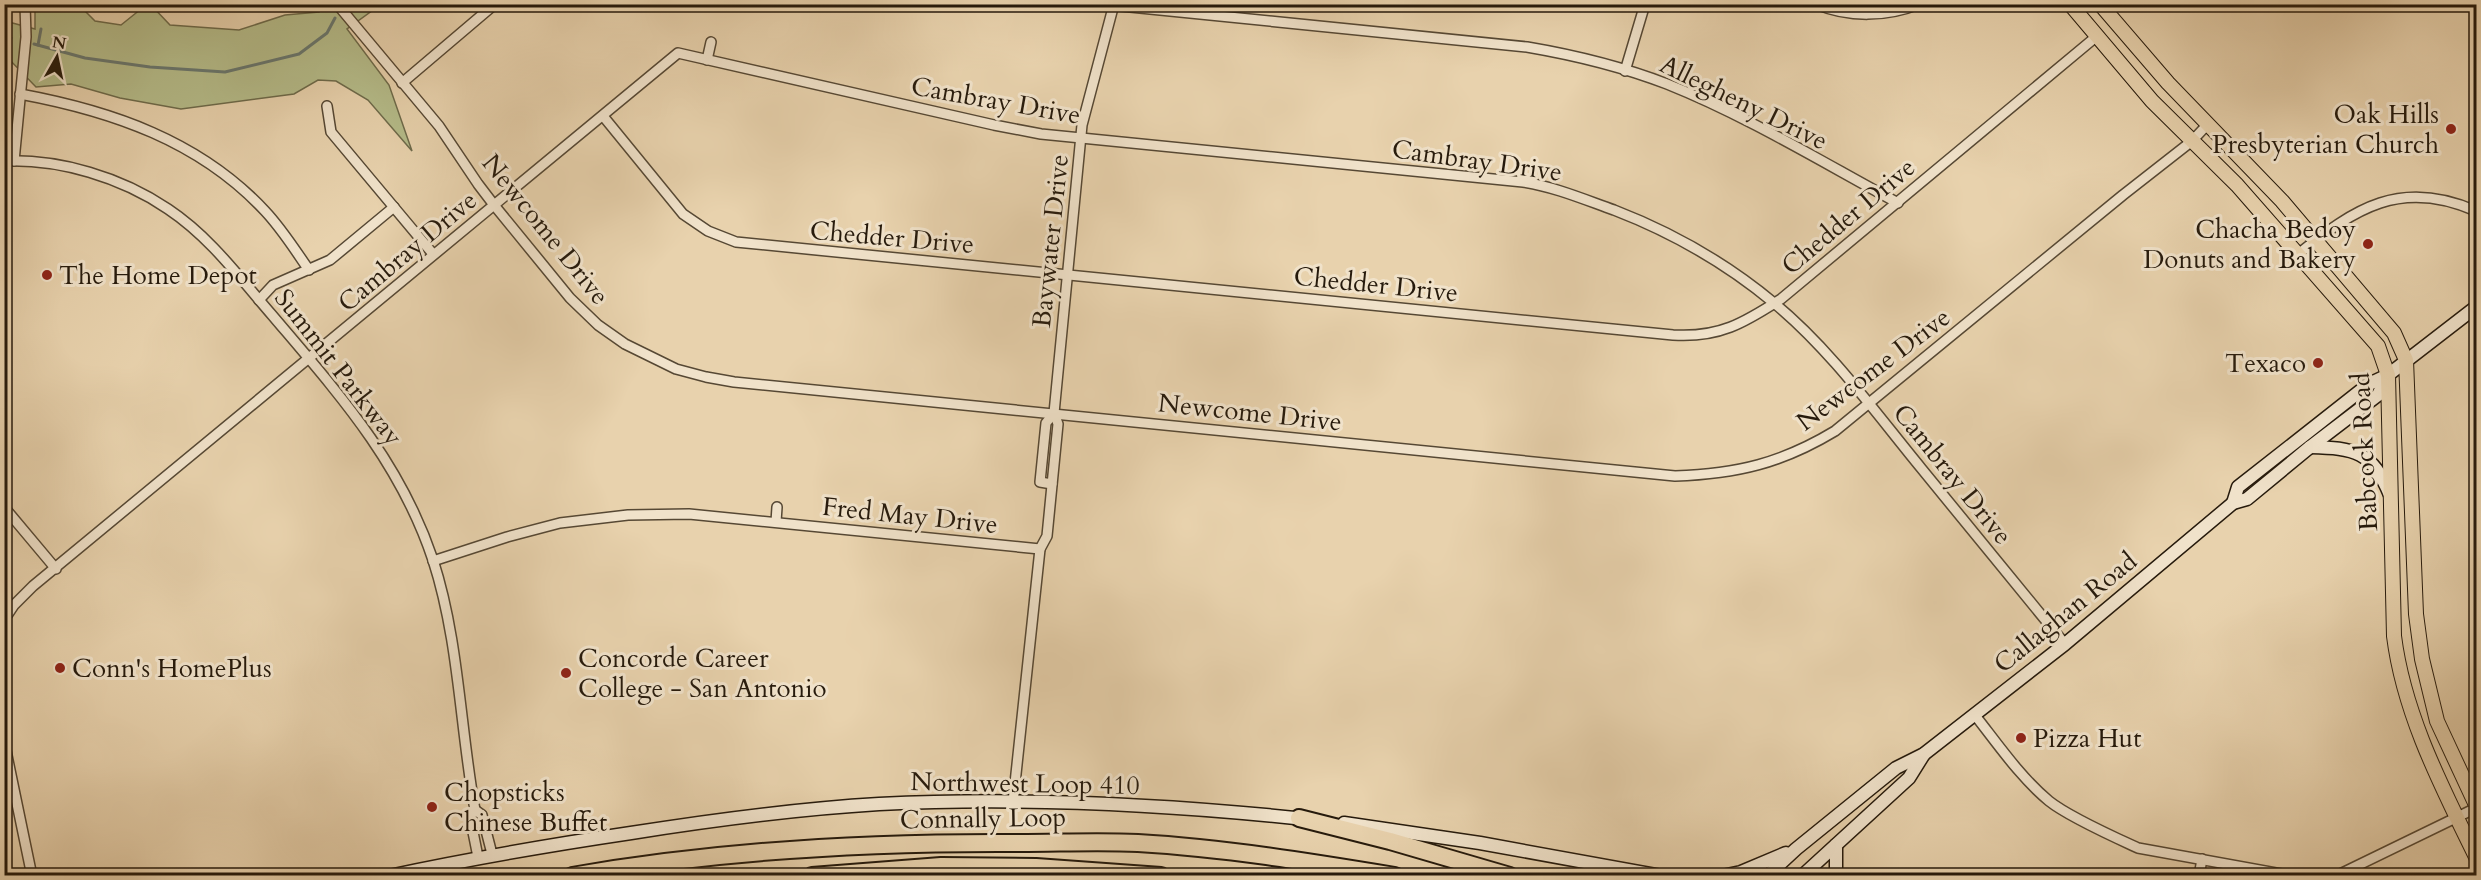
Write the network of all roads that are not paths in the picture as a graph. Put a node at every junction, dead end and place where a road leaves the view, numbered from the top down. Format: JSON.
{"nodes":[{"id":1,"x":25,"y":4,"type":"edge"},
{"id":2,"x":337,"y":4,"type":"edge"},
{"id":3,"x":495,"y":4,"type":"edge"},
{"id":4,"x":1100,"y":4,"type":"edge"},
{"id":5,"x":1645,"y":4,"type":"edge"},
{"id":6,"x":1816,"y":4,"type":"edge"},
{"id":7,"x":1919,"y":4,"type":"edge"},
{"id":8,"x":2070,"y":4,"type":"edge"},
{"id":9,"x":2100,"y":4,"type":"edge"},
{"id":10,"x":1114,"y":5,"type":"edge"},
{"id":11,"x":2097,"y":36,"type":"junction"},
{"id":12,"x":711,"y":42,"type":"dead end"},
{"id":13,"x":707,"y":60,"type":"junction"},
{"id":14,"x":1625,"y":70,"type":"junction"},
{"id":15,"x":402,"y":83,"type":"junction"},
{"id":16,"x":20,"y":94,"type":"junction"},
{"id":17,"x":327,"y":106,"type":"dead end"},
{"id":18,"x":603,"y":116,"type":"junction"},
{"id":19,"x":2207,"y":125,"type":"junction"},
{"id":20,"x":1081,"y":138,"type":"junction"},
{"id":21,"x":2192,"y":141,"type":"junction"},
{"id":22,"x":9,"y":161,"type":"edge"},
{"id":23,"x":1898,"y":203,"type":"junction"},
{"id":24,"x":494,"y":205,"type":"junction"},
{"id":25,"x":394,"y":207,"type":"junction"},
{"id":26,"x":2476,"y":211,"type":"edge"},
{"id":27,"x":2315,"y":240,"type":"junction"},
{"id":28,"x":433,"y":254,"type":"junction"},
{"id":29,"x":2297,"y":255,"type":"junction"},
{"id":30,"x":309,"y":270,"type":"junction"},
{"id":31,"x":1068,"y":274,"type":"junction"},
{"id":32,"x":259,"y":300,"type":"junction"},
{"id":33,"x":1774,"y":303,"type":"junction"},
{"id":34,"x":2476,"y":307,"type":"edge"},
{"id":35,"x":310,"y":360,"type":"junction"},
{"id":36,"x":2406,"y":360,"type":"junction"},
{"id":37,"x":2388,"y":375,"type":"junction"},
{"id":38,"x":1869,"y":404,"type":"junction"},
{"id":39,"x":1054,"y":413,"type":"junction"},
{"id":40,"x":2310,"y":447,"type":"junction"},
{"id":41,"x":1041,"y":471,"type":"junction"},
{"id":42,"x":1053,"y":472,"type":"junction"},
{"id":43,"x":1052,"y":484,"type":"junction"},
{"id":44,"x":2390,"y":497,"type":"junction"},
{"id":45,"x":2233,"y":503,"type":"junction"},
{"id":46,"x":4,"y":507,"type":"edge"},
{"id":47,"x":777,"y":507,"type":"dead end"},
{"id":48,"x":776,"y":522,"type":"junction"},
{"id":49,"x":1040,"y":549,"type":"junction"},
{"id":50,"x":433,"y":561,"type":"junction"},
{"id":51,"x":56,"y":569,"type":"junction"},
{"id":52,"x":4,"y":620,"type":"edge"},
{"id":53,"x":2065,"y":644,"type":"junction"},
{"id":54,"x":1974,"y":714,"type":"junction"},
{"id":55,"x":4,"y":741,"type":"edge"},
{"id":56,"x":1924,"y":754,"type":"junction"},
{"id":57,"x":2453,"y":757,"type":"junction"},
{"id":58,"x":2431,"y":763,"type":"junction"},
{"id":59,"x":1013,"y":802,"type":"junction"},
{"id":60,"x":2476,"y":806,"type":"edge"},
{"id":61,"x":475,"y":810,"type":"junction"},
{"id":62,"x":2457,"y":817,"type":"junction"},
{"id":63,"x":1299,"y":818,"type":"junction"},
{"id":64,"x":1836,"y":844,"type":"junction"},
{"id":65,"x":1796,"y":849,"type":"junction"},
{"id":66,"x":492,"y":854,"type":"junction"},
{"id":67,"x":478,"y":857,"type":"junction"},
{"id":68,"x":2476,"y":857,"type":"edge"},
{"id":69,"x":2202,"y":859,"type":"junction"},
{"id":70,"x":1650,"y":874,"type":"edge"},
{"id":71,"x":32,"y":876,"type":"edge"},
{"id":72,"x":389,"y":876,"type":"edge"},
{"id":73,"x":572,"y":876,"type":"edge"},
{"id":74,"x":812,"y":876,"type":"edge"},
{"id":75,"x":1161,"y":876,"type":"edge"},
{"id":76,"x":1395,"y":876,"type":"edge"},
{"id":77,"x":1510,"y":876,"type":"edge"},
{"id":78,"x":1660,"y":876,"type":"edge"},
{"id":79,"x":1722,"y":876,"type":"edge"},
{"id":80,"x":1767,"y":876,"type":"edge"},
{"id":81,"x":1802,"y":876,"type":"edge"},
{"id":82,"x":1836,"y":876,"type":"edge"},
{"id":83,"x":2199,"y":876,"type":"edge"},
{"id":84,"x":2293,"y":876,"type":"edge"},
{"id":85,"x":2336,"y":876,"type":"edge"}],
"edges":[{"from":1,"to":16,"type":"street"},
{"from":2,"to":15,"type":"street","name":"Newcome Drive"},
{"from":3,"to":15,"type":"street"},
{"from":4,"to":10,"type":"street","name":"Allegheny Drive"},
{"from":5,"to":14,"type":"street"},
{"from":6,"to":7,"type":"street"},
{"from":8,"to":11,"type":"main road","name":"Babcock Road"},
{"from":9,"to":19,"type":"main road","name":"Babcock Road"},
{"from":10,"to":14,"type":"street","name":"Allegheny Drive"},
{"from":10,"to":20,"type":"street","name":"Baywater Drive"},
{"from":11,"to":21,"type":"main road","name":"Babcock Road"},
{"from":11,"to":23,"type":"street","name":"Chedder Drive"},
{"from":12,"to":13,"type":"street"},
{"from":13,"to":18,"type":"street","name":"Cambray Drive"},
{"from":13,"to":20,"type":"street","name":"Cambray Drive"},
{"from":14,"to":23,"type":"street","name":"Allegheny Drive"},
{"from":15,"to":24,"type":"street","name":"Newcome Drive"},
{"from":16,"to":22,"type":"street"},
{"from":16,"to":30,"type":"street"},
{"from":17,"to":25,"type":"street"},
{"from":18,"to":24,"type":"street","name":"Cambray Drive"},
{"from":18,"to":31,"type":"street","name":"Chedder Drive"},
{"from":19,"to":21,"type":"street","name":"Newcome Drive"},
{"from":19,"to":27,"type":"main road","name":"Babcock Road"},
{"from":20,"to":31,"type":"street","name":"Baywater Drive"},
{"from":20,"to":33,"type":"street","name":"Cambray Drive"},
{"from":21,"to":29,"type":"main road","name":"Babcock Road"},
{"from":21,"to":38,"type":"street","name":"Newcome Drive"},
{"from":22,"to":32,"type":"street","name":"Summit Parkway"},
{"from":23,"to":33,"type":"street","name":"Chedder Drive"},
{"from":24,"to":28,"type":"street","name":"Cambray Drive"},
{"from":24,"to":39,"type":"street","name":"Newcome Drive"},
{"from":25,"to":28,"type":"street"},
{"from":25,"to":30,"type":"street"},
{"from":26,"to":27,"type":"street"},
{"from":27,"to":29,"type":"street"},
{"from":27,"to":36,"type":"main road","name":"Babcock Road"},
{"from":28,"to":35,"type":"street","name":"Cambray Drive"},
{"from":29,"to":37,"type":"main road","name":"Babcock Road"},
{"from":30,"to":32,"type":"street"},
{"from":31,"to":33,"type":"street","name":"Chedder Drive"},
{"from":31,"to":39,"type":"street","name":"Baywater Drive"},
{"from":32,"to":35,"type":"street","name":"Summit Parkway"},
{"from":33,"to":38,"type":"street","name":"Cambray Drive"},
{"from":34,"to":36,"type":"main road","name":"Callaghan Road"},
{"from":35,"to":50,"type":"street","name":"Summit Parkway"},
{"from":35,"to":51,"type":"street","name":"Cambray Drive"},
{"from":36,"to":37,"type":"main road","name":"Callaghan Road"},
{"from":36,"to":57,"type":"main road","name":"Babcock Road"},
{"from":37,"to":40,"type":"main road","name":"Callaghan Road"},
{"from":37,"to":44,"type":"main road","name":"Babcock Road"},
{"from":37,"to":45,"type":"main road","name":"Callaghan Road"},
{"from":38,"to":39,"type":"street","name":"Newcome Drive"},
{"from":38,"to":53,"type":"street","name":"Cambray Drive"},
{"from":39,"to":41,"type":"street","name":"Baywater Drive"},
{"from":39,"to":42,"type":"street","name":"Baywater Drive"},
{"from":40,"to":44,"type":"main road"},
{"from":40,"to":45,"type":"main road","name":"Callaghan Road"},
{"from":41,"to":42,"type":"street"},
{"from":41,"to":43,"type":"street","name":"Baywater Drive"},
{"from":42,"to":43,"type":"street","name":"Baywater Drive"},
{"from":43,"to":49,"type":"street","name":"Baywater Drive"},
{"from":44,"to":58,"type":"main road","name":"Babcock Road"},
{"from":45,"to":53,"type":"main road","name":"Callaghan Road"},
{"from":46,"to":51,"type":"street"},
{"from":47,"to":48,"type":"street"},
{"from":48,"to":49,"type":"street","name":"Fred May Drive"},
{"from":48,"to":50,"type":"street","name":"Fred May Drive"},
{"from":49,"to":59,"type":"street","name":"Baywater Drive"},
{"from":50,"to":61,"type":"street","name":"Summit Parkway"},
{"from":51,"to":52,"type":"street","name":"Cambray Drive"},
{"from":53,"to":54,"type":"main road","name":"Callaghan Road"},
{"from":54,"to":56,"type":"main road","name":"Callaghan Road"},
{"from":54,"to":69,"type":"street"},
{"from":55,"to":71,"type":"street"},
{"from":56,"to":64,"type":"main road","name":"Callaghan Road"},
{"from":56,"to":65,"type":"main road","name":"Callaghan Road"},
{"from":57,"to":58,"type":"main road"},
{"from":57,"to":60,"type":"main road","name":"Babcock Road"},
{"from":58,"to":62,"type":"main road","name":"Babcock Road"},
{"from":59,"to":63,"type":"main road","name":"Northwest Loop 410"},
{"from":59,"to":66,"type":"main road","name":"Northwest Loop 410"},
{"from":60,"to":62,"type":"street"},
{"from":61,"to":66,"type":"street","name":"Summit Parkway"},
{"from":61,"to":67,"type":"street","name":"Summit Parkway"},
{"from":62,"to":68,"type":"main road","name":"Babcock Road"},
{"from":62,"to":85,"type":"street"},
{"from":63,"to":70,"type":"main road","name":"Northwest Loop 410"},
{"from":63,"to":77,"type":"highway"},
{"from":64,"to":81,"type":"main road","name":"Callaghan Road"},
{"from":64,"to":82,"type":"main road"},
{"from":65,"to":79,"type":"main road"},
{"from":65,"to":80,"type":"main road","name":"Callaghan Road"},
{"from":66,"to":67,"type":"main road","name":"Northwest Loop 410"},
{"from":67,"to":72,"type":"main road","name":"Northwest Loop 410"},
{"from":69,"to":83,"type":"street"},
{"from":69,"to":84,"type":"street"},
{"from":70,"to":78,"type":"main road","name":"Northwest Loop 410"},
{"from":73,"to":76,"type":"highway","name":"Connally Loop"},
{"from":74,"to":75,"type":"highway","name":"Connally Loop"}]}
